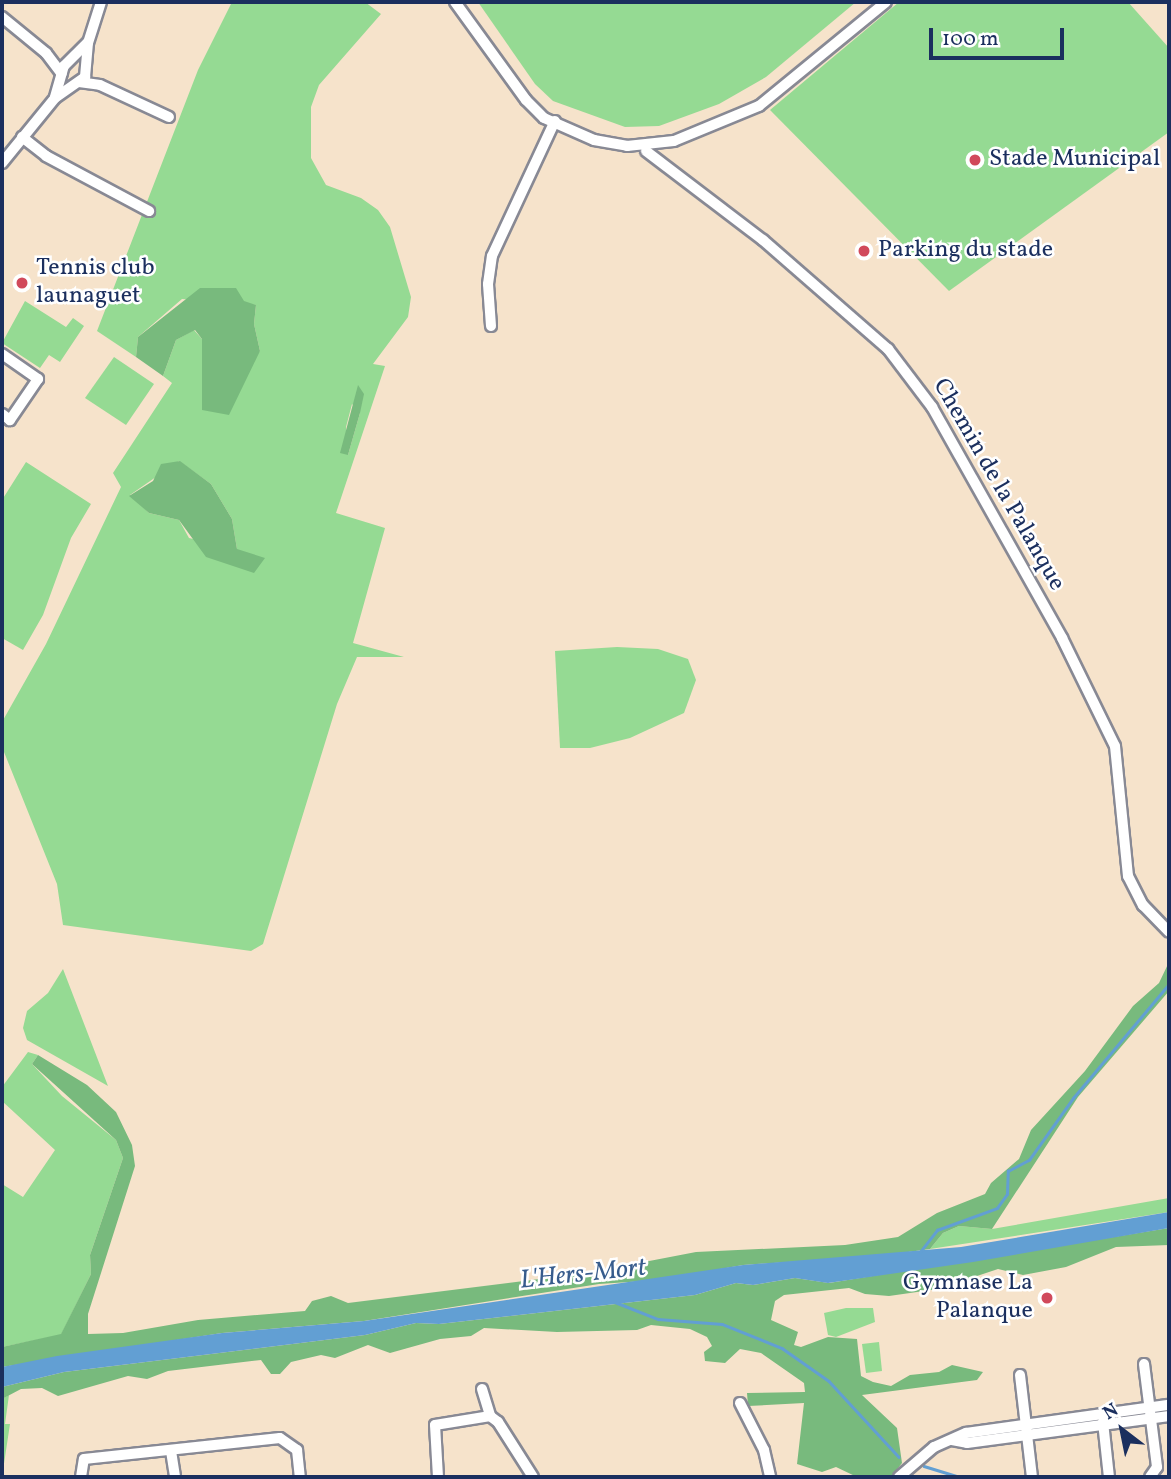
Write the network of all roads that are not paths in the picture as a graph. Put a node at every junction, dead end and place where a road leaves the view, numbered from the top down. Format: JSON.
{"nodes":[{"id":1,"x":101,"y":2,"type":"edge"},
{"id":2,"x":455,"y":2,"type":"edge"},
{"id":3,"x":886,"y":2,"type":"edge"},
{"id":4,"x":2,"y":18,"type":"edge"},
{"id":5,"x":88,"y":43,"type":"junction"},
{"id":6,"x":46,"y":53,"type":"junction"},
{"id":7,"x":70,"y":61,"type":"junction"},
{"id":8,"x":85,"y":68,"type":"junction"},
{"id":9,"x":63,"y":75,"type":"junction"},
{"id":10,"x":77,"y":83,"type":"junction"},
{"id":11,"x":100,"y":85,"type":"junction"},
{"id":12,"x":55,"y":98,"type":"junction"},
{"id":13,"x":169,"y":117,"type":"dead end"},
{"id":14,"x":553,"y":123,"type":"junction"},
{"id":15,"x":22,"y":137,"type":"junction"},
{"id":16,"x":646,"y":151,"type":"dead end"},
{"id":17,"x":2,"y":163,"type":"edge"},
{"id":18,"x":149,"y":211,"type":"dead end"},
{"id":19,"x":491,"y":327,"type":"dead end"},
{"id":20,"x":2,"y":354,"type":"edge"},
{"id":21,"x":2,"y":414,"type":"edge"},
{"id":22,"x":1169,"y":932,"type":"edge"},
{"id":23,"x":1144,"y":1364,"type":"dead end"},
{"id":24,"x":1020,"y":1375,"type":"dead end"},
{"id":25,"x":482,"y":1389,"type":"dead end"},
{"id":26,"x":740,"y":1403,"type":"dead end"},
{"id":27,"x":1169,"y":1405,"type":"edge"},
{"id":28,"x":1151,"y":1413,"type":"junction"},
{"id":29,"x":490,"y":1416,"type":"junction"},
{"id":30,"x":1169,"y":1416,"type":"edge"},
{"id":31,"x":1103,"y":1420,"type":"junction"},
{"id":32,"x":1026,"y":1424,"type":"junction"},
{"id":33,"x":1027,"y":1436,"type":"junction"},
{"id":34,"x":951,"y":1440,"type":"junction"},
{"id":35,"x":171,"y":1451,"type":"junction"},
{"id":36,"x":81,"y":1477,"type":"edge"},
{"id":37,"x":175,"y":1477,"type":"edge"},
{"id":38,"x":300,"y":1477,"type":"edge"},
{"id":39,"x":438,"y":1477,"type":"edge"},
{"id":40,"x":533,"y":1477,"type":"edge"},
{"id":41,"x":770,"y":1477,"type":"edge"},
{"id":42,"x":899,"y":1477,"type":"edge"},
{"id":43,"x":1032,"y":1477,"type":"edge"},
{"id":44,"x":1109,"y":1477,"type":"edge"},
{"id":45,"x":1150,"y":1477,"type":"edge"}],
"edges":[{"from":1,"to":5,"type":"street"},
{"from":2,"to":14,"type":"street"},
{"from":3,"to":14,"type":"street"},
{"from":4,"to":6,"type":"street"},
{"from":5,"to":7,"type":"street"},
{"from":5,"to":8,"type":"street"},
{"from":6,"to":7,"type":"street"},
{"from":6,"to":9,"type":"street"},
{"from":7,"to":8,"type":"street"},
{"from":7,"to":9,"type":"street"},
{"from":8,"to":10,"type":"street"},
{"from":8,"to":11,"type":"street"},
{"from":9,"to":10,"type":"street"},
{"from":9,"to":12,"type":"street"},
{"from":10,"to":11,"type":"street"},
{"from":10,"to":12,"type":"street"},
{"from":11,"to":13,"type":"street"},
{"from":12,"to":15,"type":"street"},
{"from":14,"to":19,"type":"street"},
{"from":15,"to":17,"type":"street"},
{"from":15,"to":18,"type":"street"},
{"from":16,"to":22,"type":"street","name":"Chemin de la Palanque"},
{"from":20,"to":21,"type":"street"},
{"from":23,"to":28,"type":"street"},
{"from":24,"to":32,"type":"street"},
{"from":25,"to":29,"type":"street"},
{"from":26,"to":41,"type":"street"},
{"from":27,"to":28,"type":"street"},
{"from":28,"to":30,"type":"street"},
{"from":28,"to":31,"type":"street"},
{"from":28,"to":45,"type":"street"},
{"from":29,"to":39,"type":"street"},
{"from":29,"to":40,"type":"street"},
{"from":31,"to":32,"type":"street"},
{"from":31,"to":33,"type":"street"},
{"from":31,"to":44,"type":"street"},
{"from":32,"to":33,"type":"street"},
{"from":32,"to":34,"type":"street"},
{"from":33,"to":34,"type":"street"},
{"from":33,"to":43,"type":"street"},
{"from":34,"to":42,"type":"street"},
{"from":35,"to":36,"type":"street"},
{"from":35,"to":37,"type":"street"},
{"from":35,"to":38,"type":"street"}]}
